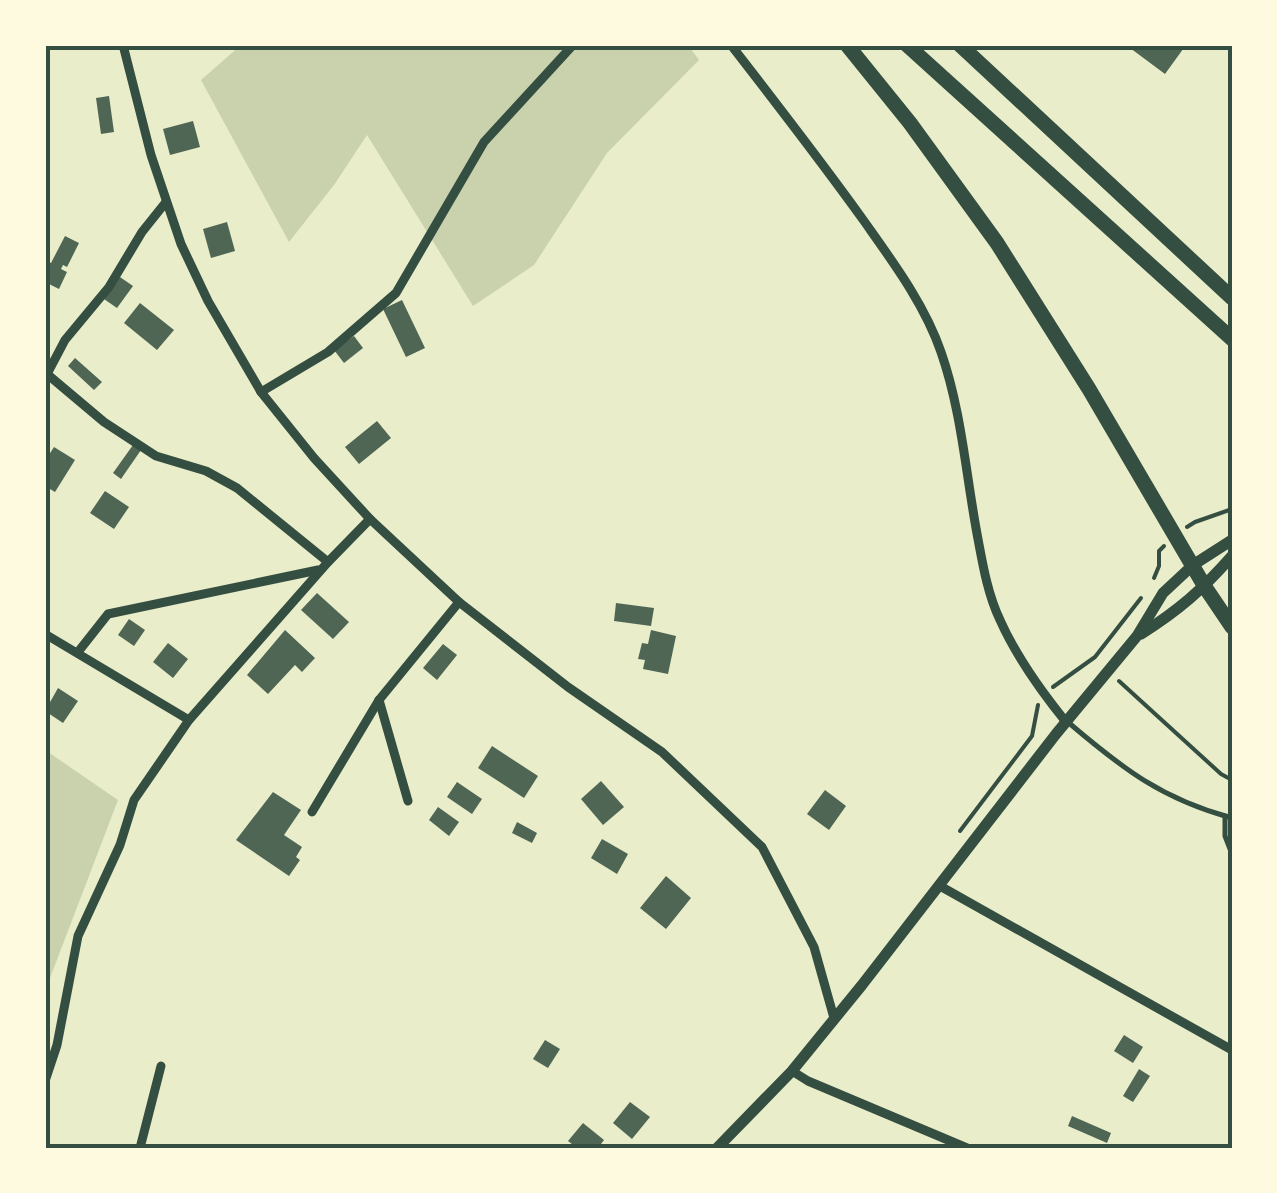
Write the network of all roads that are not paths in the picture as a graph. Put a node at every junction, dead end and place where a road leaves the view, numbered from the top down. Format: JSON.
{"nodes":[{"id":1,"x":123,"y":45,"type":"edge"},
{"id":2,"x":573,"y":45,"type":"edge"},
{"id":3,"x":731,"y":45,"type":"edge"},
{"id":4,"x":847,"y":45,"type":"edge"},
{"id":5,"x":906,"y":45,"type":"edge"},
{"id":6,"x":960,"y":45,"type":"edge"},
{"id":7,"x":166,"y":202,"type":"junction"},
{"id":8,"x":1232,"y":298,"type":"edge"},
{"id":9,"x":1232,"y":339,"type":"edge"},
{"id":10,"x":46,"y":376,"type":"edge"},
{"id":11,"x":261,"y":392,"type":"junction"},
{"id":12,"x":370,"y":519,"type":"junction"},
{"id":13,"x":1232,"y":540,"type":"edge"},
{"id":14,"x":1232,"y":556,"type":"edge"},
{"id":15,"x":1193,"y":565,"type":"junction"},
{"id":16,"x":324,"y":566,"type":"junction"},
{"id":17,"x":1206,"y":586,"type":"junction"},
{"id":18,"x":460,"y":602,"type":"junction"},
{"id":19,"x":1232,"y":627,"type":"edge"},
{"id":20,"x":45,"y":634,"type":"edge"},
{"id":21,"x":1137,"y":636,"type":"junction"},
{"id":22,"x":78,"y":652,"type":"junction"},
{"id":23,"x":378,"y":700,"type":"junction"},
{"id":24,"x":189,"y":720,"type":"junction"},
{"id":25,"x":1066,"y":722,"type":"junction"},
{"id":26,"x":408,"y":801,"type":"dead end"},
{"id":27,"x":312,"y":812,"type":"dead end"},
{"id":28,"x":1229,"y":817,"type":"edge"},
{"id":29,"x":1232,"y":854,"type":"edge"},
{"id":30,"x":940,"y":886,"type":"junction"},
{"id":31,"x":834,"y":1018,"type":"junction"},
{"id":32,"x":1232,"y":1050,"type":"edge"},
{"id":33,"x":162,"y":1066,"type":"dead end"},
{"id":34,"x":792,"y":1071,"type":"junction"},
{"id":35,"x":45,"y":1080,"type":"edge"},
{"id":36,"x":140,"y":1148,"type":"edge"},
{"id":37,"x":716,"y":1148,"type":"edge"},
{"id":38,"x":968,"y":1148,"type":"edge"}],
"edges":[{"from":1,"to":7,"type":"street"},
{"from":2,"to":11,"type":"street"},
{"from":3,"to":25,"type":"street"},
{"from":4,"to":15,"type":"highway"},
{"from":5,"to":9,"type":"highway"},
{"from":6,"to":8,"type":"highway"},
{"from":7,"to":10,"type":"street"},
{"from":7,"to":11,"type":"street"},
{"from":10,"to":16,"type":"street"},
{"from":11,"to":12,"type":"street"},
{"from":12,"to":16,"type":"street"},
{"from":12,"to":18,"type":"street"},
{"from":13,"to":15,"type":"street"},
{"from":14,"to":17,"type":"street"},
{"from":15,"to":17,"type":"highway"},
{"from":15,"to":21,"type":"street"},
{"from":16,"to":22,"type":"street"},
{"from":16,"to":24,"type":"street"},
{"from":17,"to":19,"type":"highway"},
{"from":17,"to":21,"type":"street"},
{"from":18,"to":23,"type":"street"},
{"from":18,"to":31,"type":"street"},
{"from":20,"to":22,"type":"street"},
{"from":21,"to":25,"type":"street"},
{"from":22,"to":24,"type":"street"},
{"from":23,"to":26,"type":"street"},
{"from":23,"to":27,"type":"street"},
{"from":24,"to":35,"type":"street"},
{"from":25,"to":28,"type":"lane"},
{"from":25,"to":30,"type":"street"},
{"from":28,"to":29,"type":"lane"},
{"from":30,"to":31,"type":"street"},
{"from":30,"to":32,"type":"street"},
{"from":31,"to":34,"type":"street"},
{"from":33,"to":36,"type":"street"},
{"from":34,"to":37,"type":"street"},
{"from":34,"to":38,"type":"street"}]}
